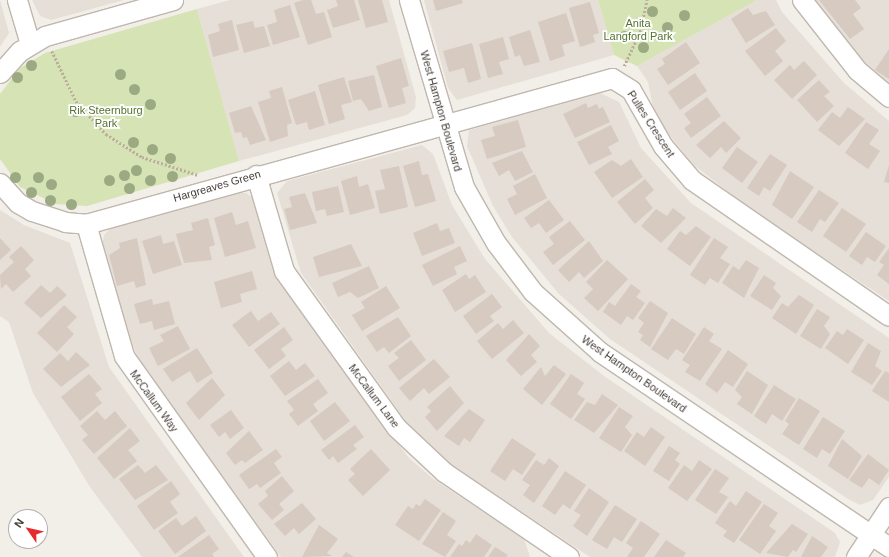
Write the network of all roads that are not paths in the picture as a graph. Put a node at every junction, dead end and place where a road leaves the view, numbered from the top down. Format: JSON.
{"nodes":[{"id":1,"x":17,"y":0,"type":"edge"},
{"id":2,"x":173,"y":0,"type":"edge"},
{"id":3,"x":409,"y":0,"type":"edge"},
{"id":4,"x":802,"y":0,"type":"edge"},
{"id":5,"x":38,"y":40,"type":"junction"},
{"id":6,"x":0,"y":73,"type":"edge"},
{"id":7,"x":889,"y":97,"type":"edge"},
{"id":8,"x":443,"y":125,"type":"junction"},
{"id":9,"x":256,"y":174,"type":"junction"},
{"id":10,"x":0,"y":183,"type":"edge"},
{"id":11,"x":86,"y":224,"type":"junction"},
{"id":12,"x":889,"y":316,"type":"edge"},
{"id":13,"x":889,"y":507,"type":"edge"},
{"id":14,"x":871,"y":535,"type":"junction"},
{"id":15,"x":889,"y":547,"type":"edge"},
{"id":16,"x":550,"y":552,"type":"edge"},
{"id":17,"x":267,"y":557,"type":"edge"},
{"id":18,"x":569,"y":557,"type":"edge"},
{"id":19,"x":856,"y":557,"type":"edge"}],
"edges":[{"from":1,"to":5,"type":"street"},
{"from":2,"to":5,"type":"street"},
{"from":3,"to":8,"type":"street","name":"West Hampton Boulevard"},
{"from":4,"to":7,"type":"street"},
{"from":5,"to":6,"type":"street"},
{"from":8,"to":9,"type":"street","name":"Hargreaves Green"},
{"from":8,"to":12,"type":"street","name":"Pulles Crescent"},
{"from":8,"to":14,"type":"street","name":"West Hampton Boulevard"},
{"from":9,"to":11,"type":"street","name":"Hargreaves Green"},
{"from":9,"to":16,"type":"street","name":"McCallum Lane"},
{"from":10,"to":11,"type":"street","name":"Hargreaves Green"},
{"from":11,"to":17,"type":"street","name":"McCallum Way"},
{"from":13,"to":14,"type":"street"},
{"from":14,"to":15,"type":"street","name":"West Hampton Boulevard"},
{"from":14,"to":19,"type":"street"},
{"from":16,"to":18,"type":"street","name":"McCallum Lane"}]}
